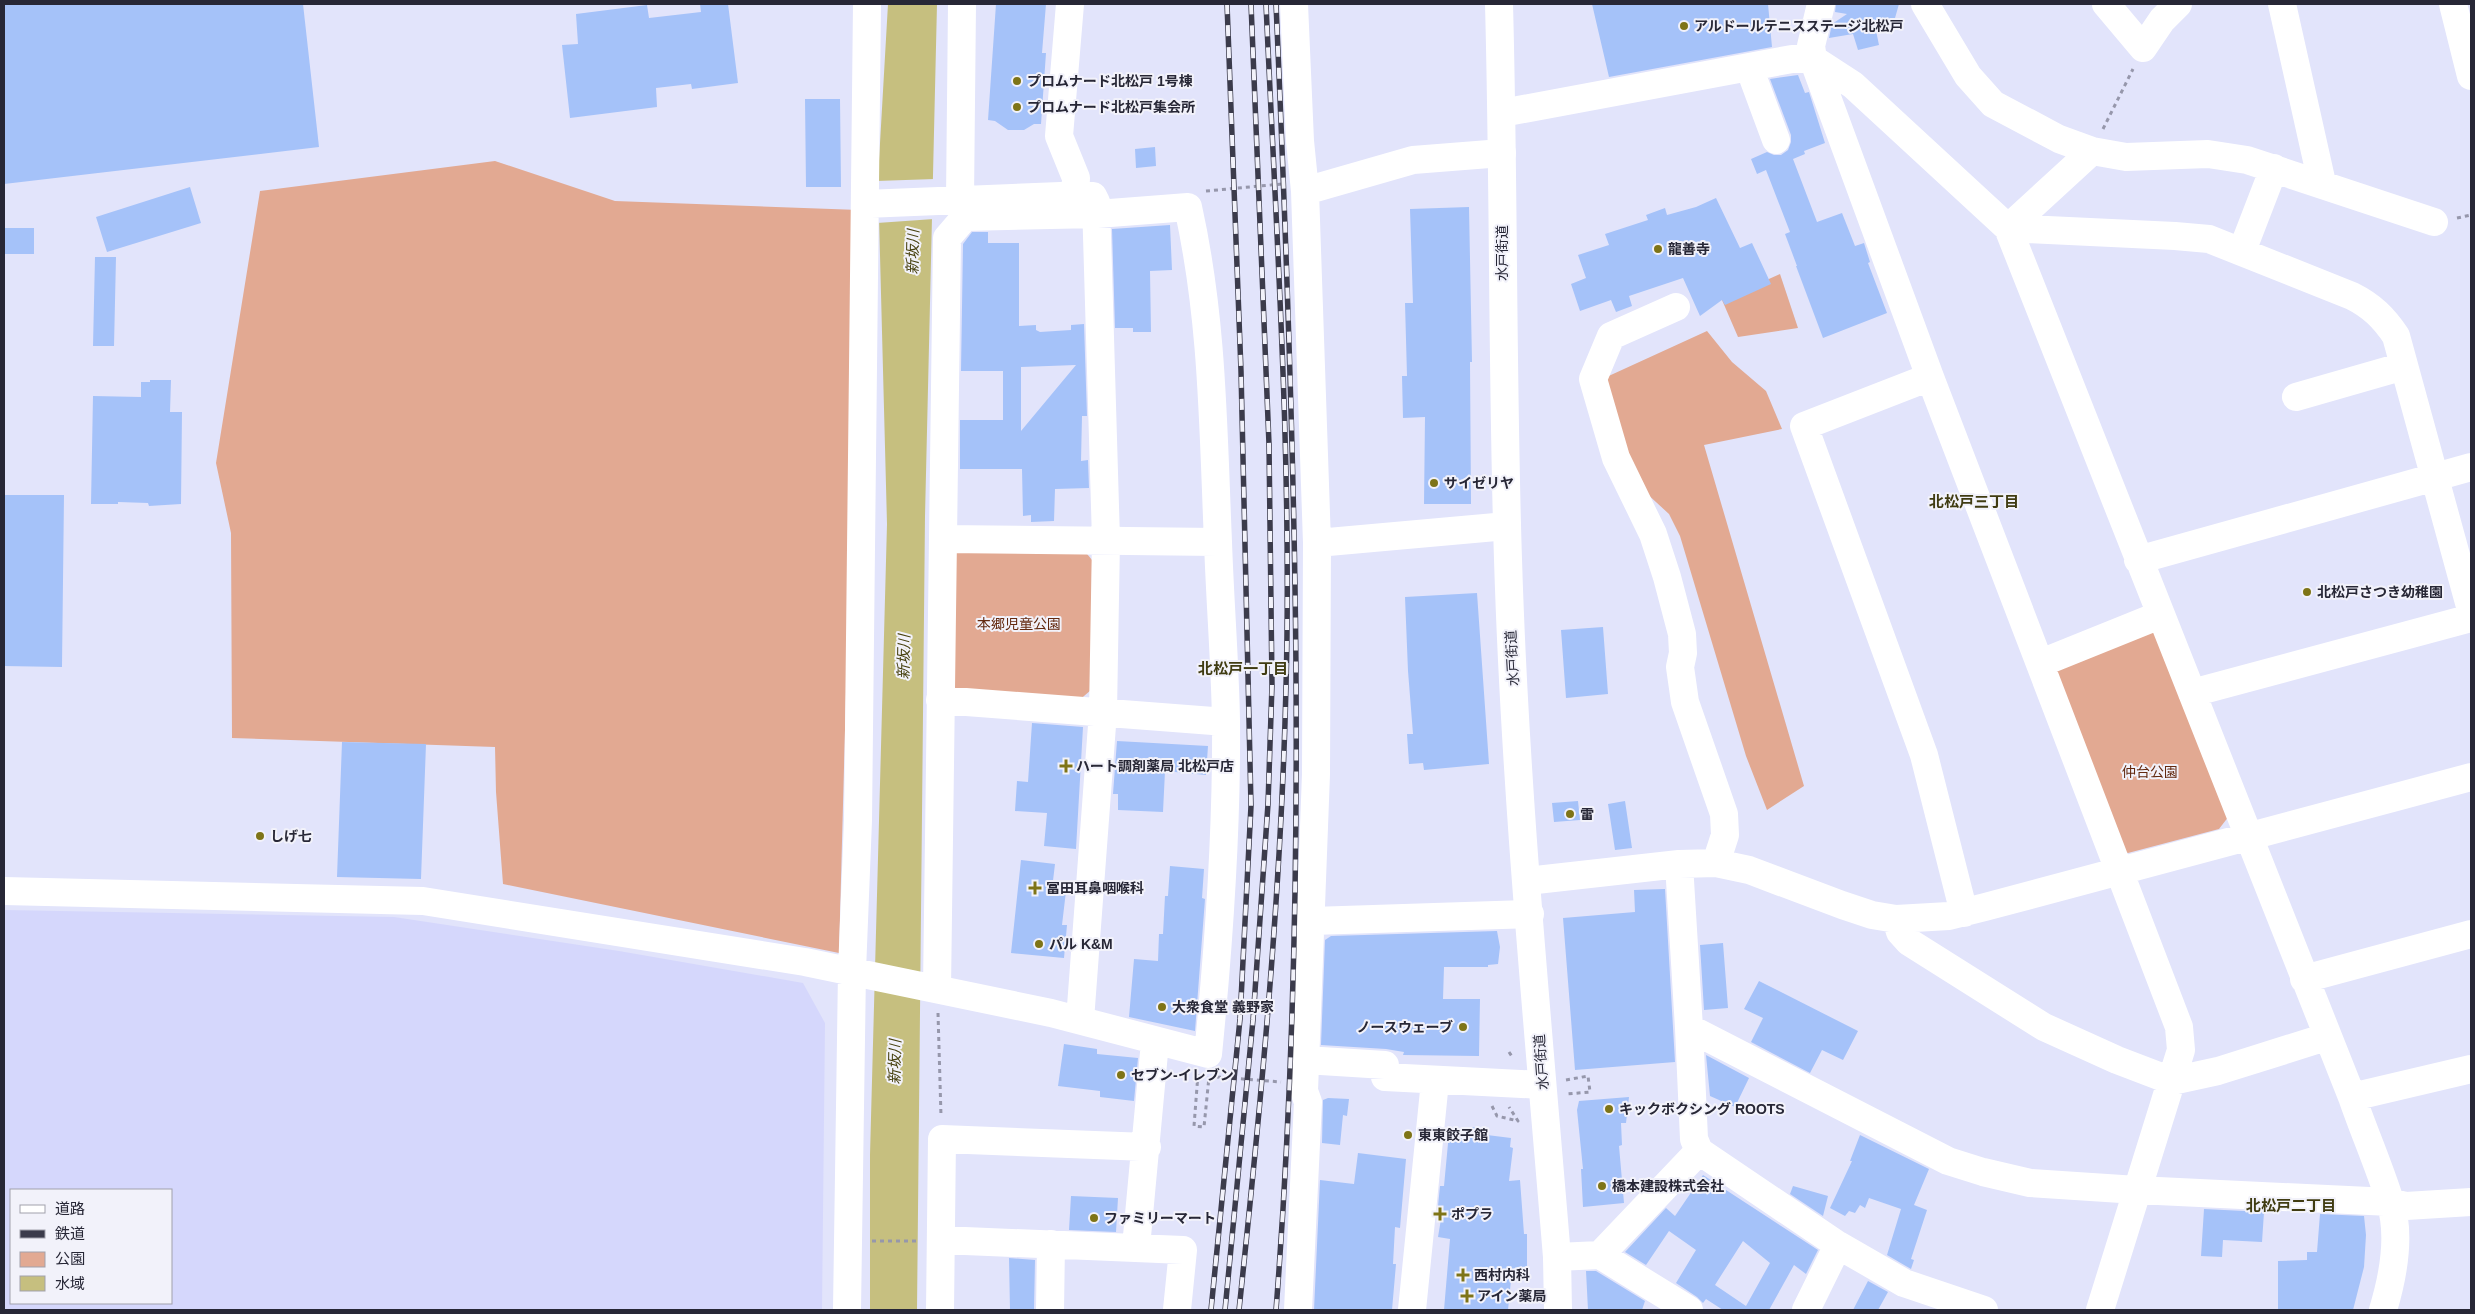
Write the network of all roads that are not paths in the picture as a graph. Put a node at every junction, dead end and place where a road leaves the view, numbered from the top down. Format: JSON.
{"nodes":[{"id":1,"x":867,"y":4,"type":"edge"},
{"id":2,"x":962,"y":4,"type":"edge"},
{"id":3,"x":1070,"y":4,"type":"edge"},
{"id":4,"x":1294,"y":4,"type":"edge"},
{"id":5,"x":1499,"y":4,"type":"edge"},
{"id":6,"x":1821,"y":4,"type":"edge"},
{"id":7,"x":1925,"y":4,"type":"edge"},
{"id":8,"x":2106,"y":4,"type":"edge"},
{"id":9,"x":2178,"y":4,"type":"edge"},
{"id":10,"x":2282,"y":4,"type":"edge"},
{"id":11,"x":2453,"y":4,"type":"edge"},
{"id":12,"x":1812,"y":59,"type":"junction"},
{"id":13,"x":1749,"y":67,"type":"junction"},
{"id":14,"x":2471,"y":76,"type":"edge"},
{"id":15,"x":1502,"y":114,"type":"junction"},
{"id":16,"x":1776,"y":140,"type":"dead end"},
{"id":17,"x":2092,"y":151,"type":"junction"},
{"id":18,"x":1502,"y":153,"type":"junction"},
{"id":19,"x":2274,"y":168,"type":"junction"},
{"id":20,"x":2322,"y":183,"type":"junction"},
{"id":21,"x":1295,"y":188,"type":"junction"},
{"id":22,"x":1075,"y":195,"type":"junction"},
{"id":23,"x":950,"y":200,"type":"junction"},
{"id":24,"x":870,"y":204,"type":"junction"},
{"id":25,"x":1097,"y":214,"type":"junction"},
{"id":26,"x":2434,"y":222,"type":"dead end"},
{"id":27,"x":2008,"y":228,"type":"junction"},
{"id":28,"x":2242,"y":252,"type":"junction"},
{"id":29,"x":1676,"y":307,"type":"dead end"},
{"id":30,"x":2404,"y":366,"type":"junction"},
{"id":31,"x":1930,"y":377,"type":"junction"},
{"id":32,"x":2296,"y":397,"type":"dead end"},
{"id":33,"x":2471,"y":466,"type":"edge"},
{"id":34,"x":2435,"y":477,"type":"junction"},
{"id":35,"x":1507,"y":526,"type":"junction"},
{"id":36,"x":944,"y":539,"type":"junction"},
{"id":37,"x":1106,"y":540,"type":"junction"},
{"id":38,"x":1218,"y":542,"type":"junction"},
{"id":39,"x":1317,"y":543,"type":"junction"},
{"id":40,"x":2138,"y":560,"type":"junction"},
{"id":41,"x":2471,"y":610,"type":"edge"},
{"id":42,"x":2160,"y":615,"type":"junction"},
{"id":43,"x":2471,"y":618,"type":"edge"},
{"id":44,"x":2041,"y":663,"type":"junction"},
{"id":45,"x":2192,"y":693,"type":"junction"},
{"id":46,"x":940,"y":700,"type":"junction"},
{"id":47,"x":1103,"y":712,"type":"junction"},
{"id":48,"x":1226,"y":722,"type":"junction"},
{"id":49,"x":2471,"y":777,"type":"edge"},
{"id":50,"x":2248,"y":838,"type":"junction"},
{"id":51,"x":1716,"y":863,"type":"junction"},
{"id":52,"x":1679,"y":864,"type":"junction"},
{"id":53,"x":2120,"y":871,"type":"junction"},
{"id":54,"x":1527,"y":881,"type":"junction"},
{"id":55,"x":4,"y":891,"type":"edge"},
{"id":56,"x":1964,"y":912,"type":"junction"},
{"id":57,"x":1530,"y":914,"type":"junction"},
{"id":58,"x":1896,"y":919,"type":"junction"},
{"id":59,"x":1312,"y":921,"type":"junction"},
{"id":60,"x":2471,"y":934,"type":"edge"},
{"id":61,"x":852,"y":971,"type":"junction"},
{"id":62,"x":2304,"y":979,"type":"junction"},
{"id":63,"x":937,"y":989,"type":"junction"},
{"id":64,"x":1080,"y":1020,"type":"junction"},
{"id":65,"x":1689,"y":1028,"type":"junction"},
{"id":66,"x":2326,"y":1037,"type":"junction"},
{"id":67,"x":1155,"y":1042,"type":"junction"},
{"id":68,"x":1306,"y":1060,"type":"junction"},
{"id":69,"x":2471,"y":1069,"type":"edge"},
{"id":70,"x":2172,"y":1080,"type":"junction"},
{"id":71,"x":1435,"y":1081,"type":"junction"},
{"id":72,"x":1554,"y":1083,"type":"junction"},
{"id":73,"x":2352,"y":1097,"type":"junction"},
{"id":74,"x":1147,"y":1147,"type":"junction"},
{"id":75,"x":1699,"y":1151,"type":"junction"},
{"id":76,"x":2137,"y":1190,"type":"junction"},
{"id":77,"x":2390,"y":1202,"type":"junction"},
{"id":78,"x":2471,"y":1202,"type":"edge"},
{"id":79,"x":934,"y":1241,"type":"junction"},
{"id":80,"x":1051,"y":1244,"type":"junction"},
{"id":81,"x":1838,"y":1245,"type":"junction"},
{"id":82,"x":1136,"y":1247,"type":"junction"},
{"id":83,"x":1600,"y":1255,"type":"junction"},
{"id":84,"x":1557,"y":1257,"type":"junction"},
{"id":85,"x":847,"y":1310,"type":"edge"},
{"id":86,"x":940,"y":1310,"type":"edge"},
{"id":87,"x":1050,"y":1310,"type":"edge"},
{"id":88,"x":1177,"y":1310,"type":"edge"},
{"id":89,"x":1298,"y":1310,"type":"edge"},
{"id":90,"x":1412,"y":1310,"type":"edge"},
{"id":91,"x":1558,"y":1310,"type":"edge"},
{"id":92,"x":1689,"y":1310,"type":"edge"},
{"id":93,"x":1806,"y":1310,"type":"edge"},
{"id":94,"x":1984,"y":1310,"type":"edge"},
{"id":95,"x":2100,"y":1310,"type":"edge"},
{"id":96,"x":2384,"y":1310,"type":"edge"}],
"edges":[{"from":1,"to":24,"type":"main road"},
{"from":2,"to":23,"type":"main road"},
{"from":3,"to":22,"type":"main road"},
{"from":4,"to":21,"type":"main road"},
{"from":5,"to":15,"type":"main road","name":"水戸街道"},
{"from":6,"to":12,"type":"main road"},
{"from":7,"to":17,"type":"main road"},
{"from":8,"to":9,"type":"main road"},
{"from":10,"to":20,"type":"main road"},
{"from":11,"to":14,"type":"main road"},
{"from":12,"to":13,"type":"main road"},
{"from":12,"to":27,"type":"main road"},
{"from":12,"to":31,"type":"main road"},
{"from":13,"to":15,"type":"main road"},
{"from":13,"to":16,"type":"main road"},
{"from":15,"to":18,"type":"main road","name":"水戸街道"},
{"from":17,"to":19,"type":"main road"},
{"from":17,"to":27,"type":"main road"},
{"from":18,"to":21,"type":"main road"},
{"from":18,"to":35,"type":"main road","name":"水戸街道"},
{"from":19,"to":20,"type":"main road"},
{"from":19,"to":28,"type":"main road"},
{"from":20,"to":26,"type":"main road"},
{"from":21,"to":39,"type":"main road"},
{"from":22,"to":23,"type":"main road"},
{"from":22,"to":25,"type":"main road"},
{"from":23,"to":24,"type":"main road"},
{"from":24,"to":61,"type":"main road"},
{"from":25,"to":36,"type":"main road"},
{"from":25,"to":37,"type":"main road"},
{"from":25,"to":38,"type":"main road"},
{"from":27,"to":28,"type":"main road"},
{"from":27,"to":40,"type":"main road"},
{"from":28,"to":30,"type":"main road"},
{"from":29,"to":51,"type":"main road"},
{"from":30,"to":32,"type":"main road"},
{"from":30,"to":34,"type":"main road"},
{"from":31,"to":44,"type":"main road"},
{"from":31,"to":56,"type":"main road"},
{"from":33,"to":34,"type":"main road"},
{"from":34,"to":40,"type":"main road"},
{"from":34,"to":41,"type":"main road"},
{"from":35,"to":39,"type":"main road"},
{"from":35,"to":54,"type":"main road","name":"水戸街道"},
{"from":36,"to":37,"type":"main road"},
{"from":36,"to":46,"type":"main road"},
{"from":37,"to":38,"type":"main road"},
{"from":37,"to":47,"type":"main road"},
{"from":38,"to":48,"type":"main road"},
{"from":39,"to":59,"type":"main road"},
{"from":40,"to":42,"type":"main road"},
{"from":42,"to":44,"type":"main road"},
{"from":42,"to":45,"type":"main road"},
{"from":43,"to":45,"type":"main road"},
{"from":44,"to":53,"type":"main road"},
{"from":45,"to":50,"type":"main road"},
{"from":46,"to":47,"type":"main road"},
{"from":46,"to":63,"type":"main road"},
{"from":47,"to":48,"type":"main road"},
{"from":47,"to":64,"type":"main road"},
{"from":48,"to":67,"type":"main road"},
{"from":49,"to":50,"type":"main road"},
{"from":50,"to":53,"type":"main road"},
{"from":50,"to":62,"type":"main road"},
{"from":51,"to":52,"type":"main road"},
{"from":51,"to":58,"type":"main road"},
{"from":52,"to":54,"type":"main road"},
{"from":52,"to":65,"type":"main road"},
{"from":53,"to":56,"type":"main road"},
{"from":53,"to":70,"type":"main road"},
{"from":54,"to":57,"type":"main road","name":"水戸街道"},
{"from":55,"to":61,"type":"main road"},
{"from":56,"to":58,"type":"main road"},
{"from":57,"to":59,"type":"main road"},
{"from":57,"to":72,"type":"main road","name":"水戸街道"},
{"from":58,"to":70,"type":"main road"},
{"from":59,"to":68,"type":"main road"},
{"from":60,"to":62,"type":"main road"},
{"from":61,"to":63,"type":"main road"},
{"from":61,"to":85,"type":"main road"},
{"from":62,"to":66,"type":"main road"},
{"from":63,"to":64,"type":"main road"},
{"from":64,"to":67,"type":"main road"},
{"from":65,"to":75,"type":"main road"},
{"from":65,"to":76,"type":"main road"},
{"from":66,"to":70,"type":"main road"},
{"from":66,"to":73,"type":"main road"},
{"from":67,"to":74,"type":"main road"},
{"from":68,"to":71,"type":"main road"},
{"from":68,"to":89,"type":"main road"},
{"from":69,"to":73,"type":"main road"},
{"from":70,"to":76,"type":"main road"},
{"from":71,"to":72,"type":"main road"},
{"from":71,"to":90,"type":"main road"},
{"from":72,"to":84,"type":"main road","name":"水戸街道"},
{"from":73,"to":77,"type":"main road"},
{"from":74,"to":79,"type":"main road"},
{"from":74,"to":82,"type":"main road"},
{"from":75,"to":81,"type":"main road"},
{"from":75,"to":83,"type":"main road"},
{"from":76,"to":77,"type":"main road"},
{"from":76,"to":95,"type":"main road"},
{"from":77,"to":78,"type":"main road"},
{"from":77,"to":96,"type":"main road"},
{"from":79,"to":80,"type":"main road"},
{"from":79,"to":86,"type":"main road"},
{"from":80,"to":82,"type":"main road"},
{"from":80,"to":87,"type":"main road"},
{"from":81,"to":93,"type":"main road"},
{"from":81,"to":94,"type":"main road"},
{"from":82,"to":88,"type":"main road"},
{"from":83,"to":84,"type":"main road"},
{"from":83,"to":92,"type":"main road"},
{"from":84,"to":91,"type":"main road","name":"水戸街道"}]}
